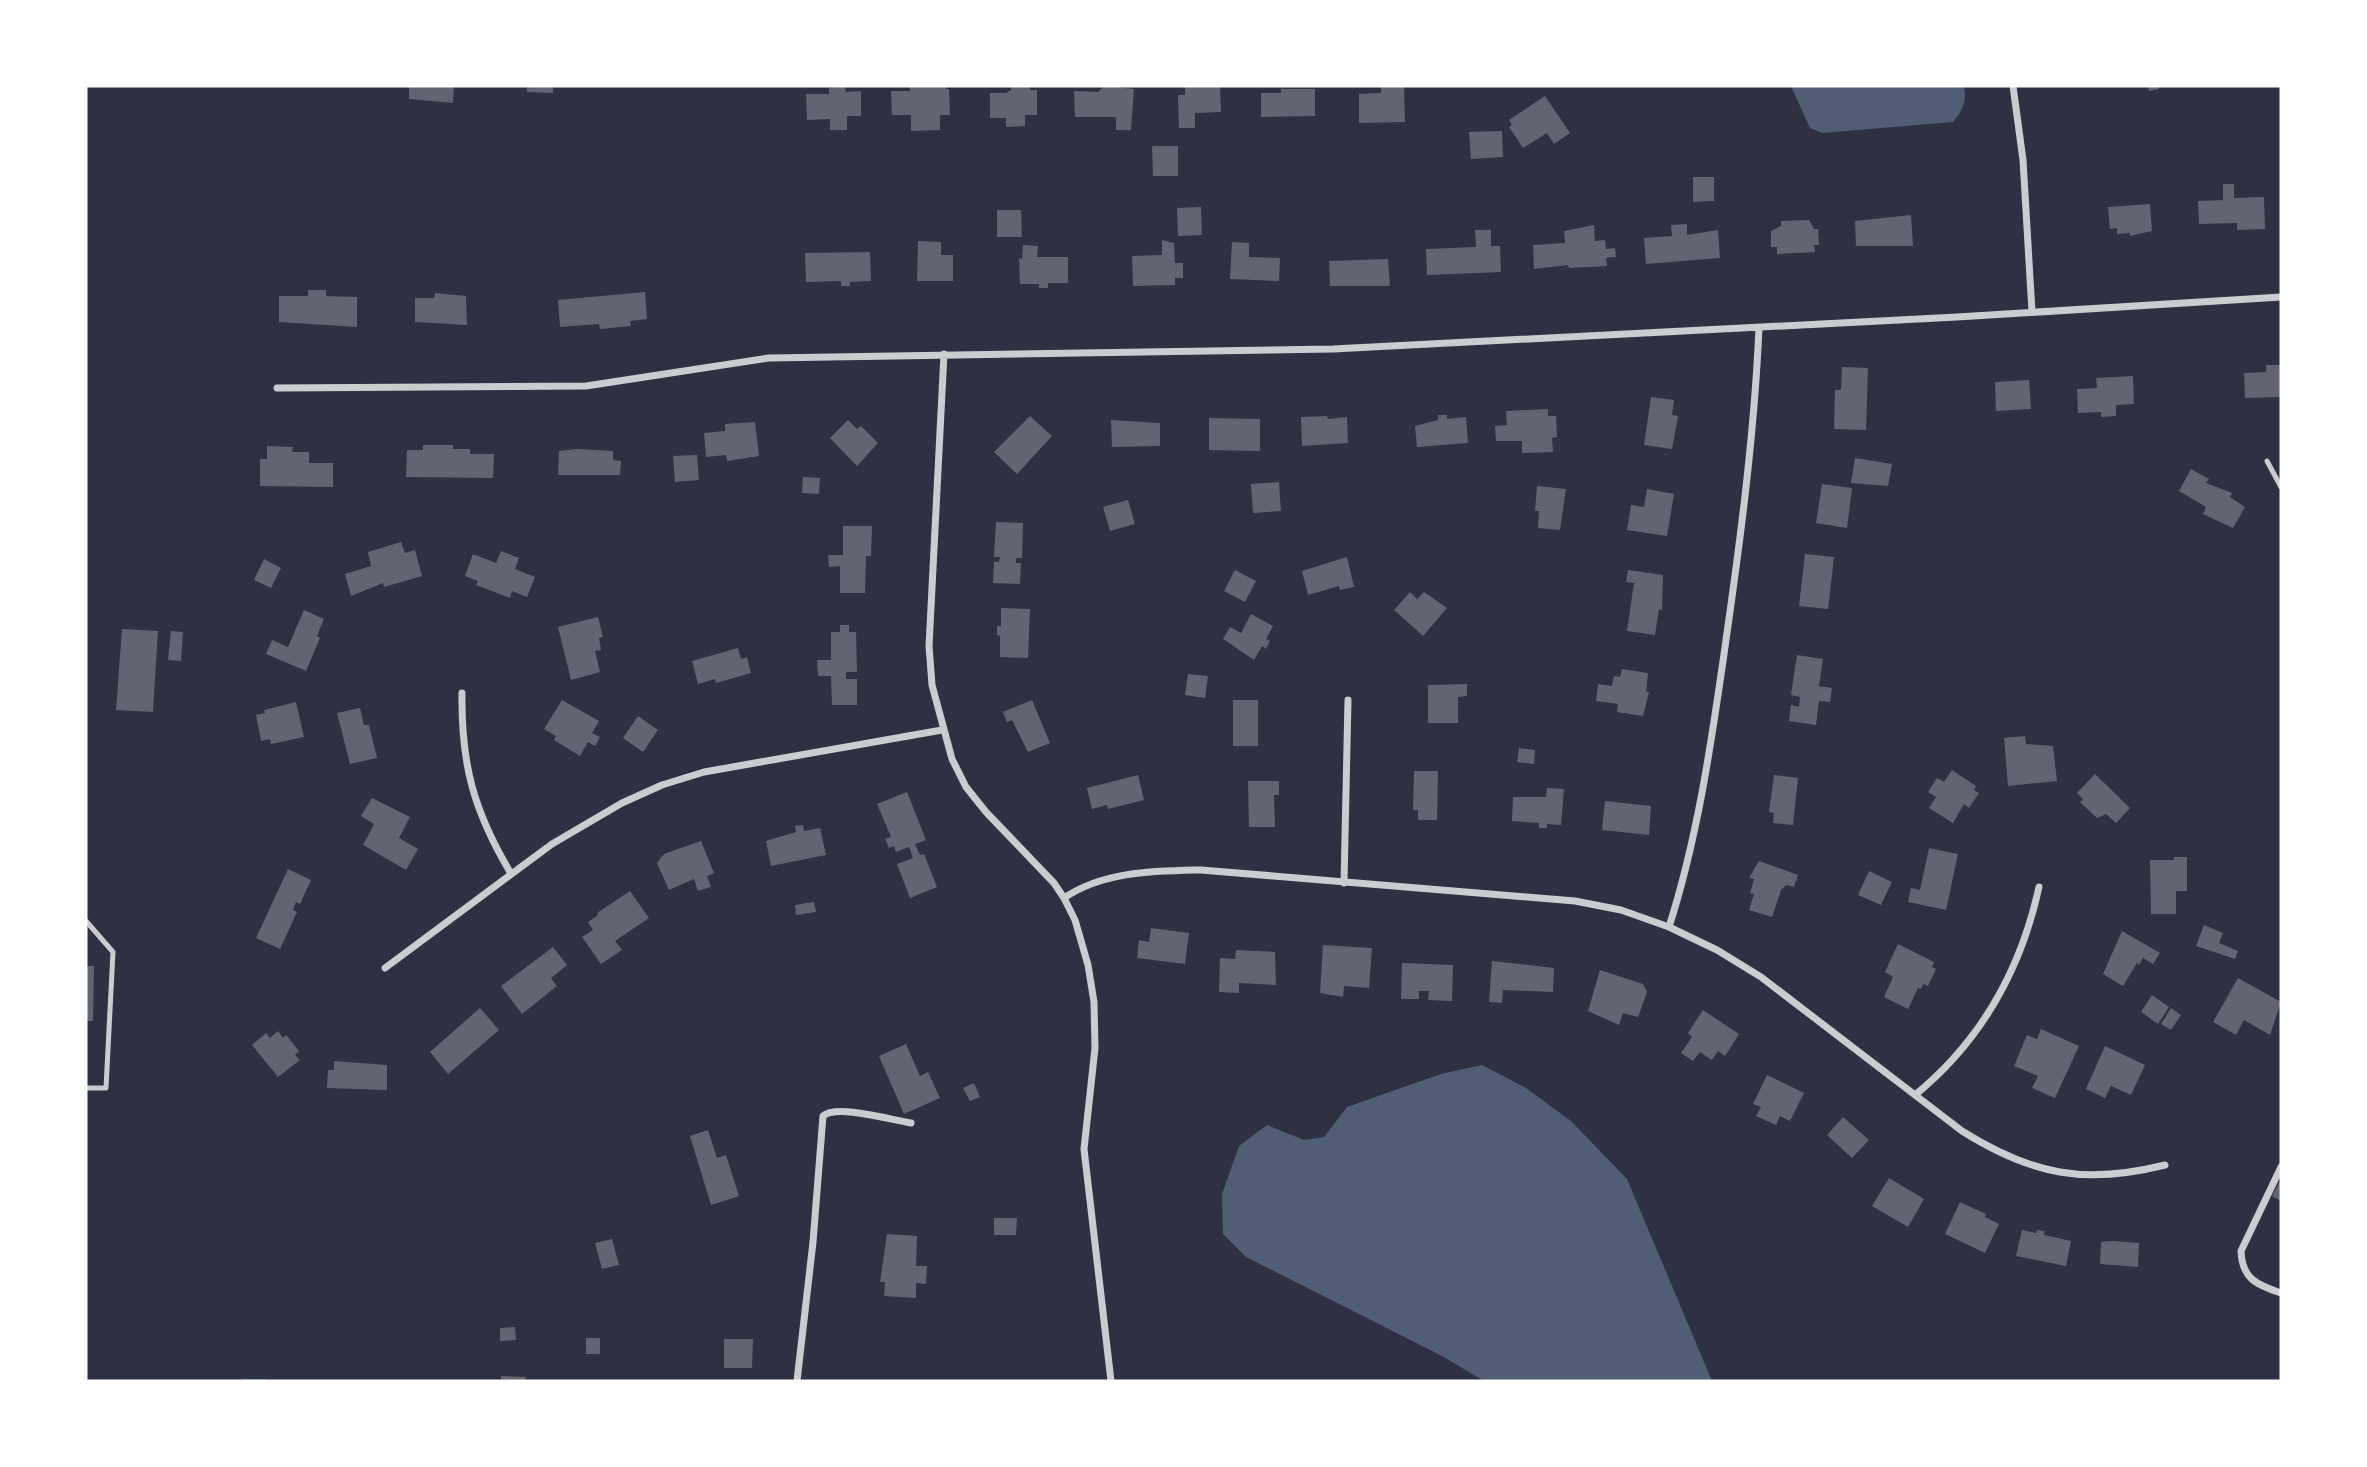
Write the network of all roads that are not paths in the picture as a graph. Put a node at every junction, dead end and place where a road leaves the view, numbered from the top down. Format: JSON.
{"nodes":[{"id":1,"x":2013,"y":86,"type":"edge"},
{"id":2,"x":2281,"y":297,"type":"edge"},
{"id":3,"x":2032,"y":312,"type":"junction"},
{"id":4,"x":1759,"y":328,"type":"junction"},
{"id":5,"x":944,"y":354,"type":"junction"},
{"id":6,"x":277,"y":388,"type":"dead end"},
{"id":7,"x":2266,"y":461,"type":"dead end"},
{"id":8,"x":2281,"y":487,"type":"edge"},
{"id":9,"x":462,"y":693,"type":"dead end"},
{"id":10,"x":1348,"y":700,"type":"dead end"},
{"id":11,"x":942,"y":730,"type":"junction"},
{"id":12,"x":510,"y":872,"type":"junction"},
{"id":13,"x":1344,"y":883,"type":"junction"},
{"id":14,"x":2039,"y":887,"type":"dead end"},
{"id":15,"x":1064,"y":898,"type":"junction"},
{"id":16,"x":86,"y":921,"type":"edge"},
{"id":17,"x":1669,"y":927,"type":"junction"},
{"id":18,"x":385,"y":968,"type":"dead end"},
{"id":19,"x":86,"y":1088,"type":"edge"},
{"id":20,"x":1914,"y":1095,"type":"junction"},
{"id":21,"x":911,"y":1124,"type":"dead end"},
{"id":22,"x":2165,"y":1165,"type":"dead end"},
{"id":23,"x":2281,"y":1167,"type":"edge"},
{"id":24,"x":2281,"y":1293,"type":"edge"},
{"id":25,"x":797,"y":1381,"type":"edge"},
{"id":26,"x":1111,"y":1381,"type":"edge"}],
"edges":[{"from":1,"to":3,"type":"street"},
{"from":2,"to":3,"type":"street"},
{"from":3,"to":4,"type":"street"},
{"from":4,"to":5,"type":"street"},
{"from":4,"to":17,"type":"street"},
{"from":5,"to":6,"type":"street"},
{"from":5,"to":11,"type":"street"},
{"from":7,"to":8,"type":"lane"},
{"from":9,"to":12,"type":"street"},
{"from":10,"to":13,"type":"street"},
{"from":11,"to":12,"type":"street"},
{"from":11,"to":15,"type":"street"},
{"from":12,"to":18,"type":"street"},
{"from":13,"to":15,"type":"street"},
{"from":13,"to":17,"type":"street"},
{"from":14,"to":20,"type":"street"},
{"from":15,"to":26,"type":"street"},
{"from":16,"to":19,"type":"lane"},
{"from":17,"to":20,"type":"street"},
{"from":20,"to":22,"type":"street"},
{"from":21,"to":25,"type":"street"},
{"from":23,"to":24,"type":"street"}]}
